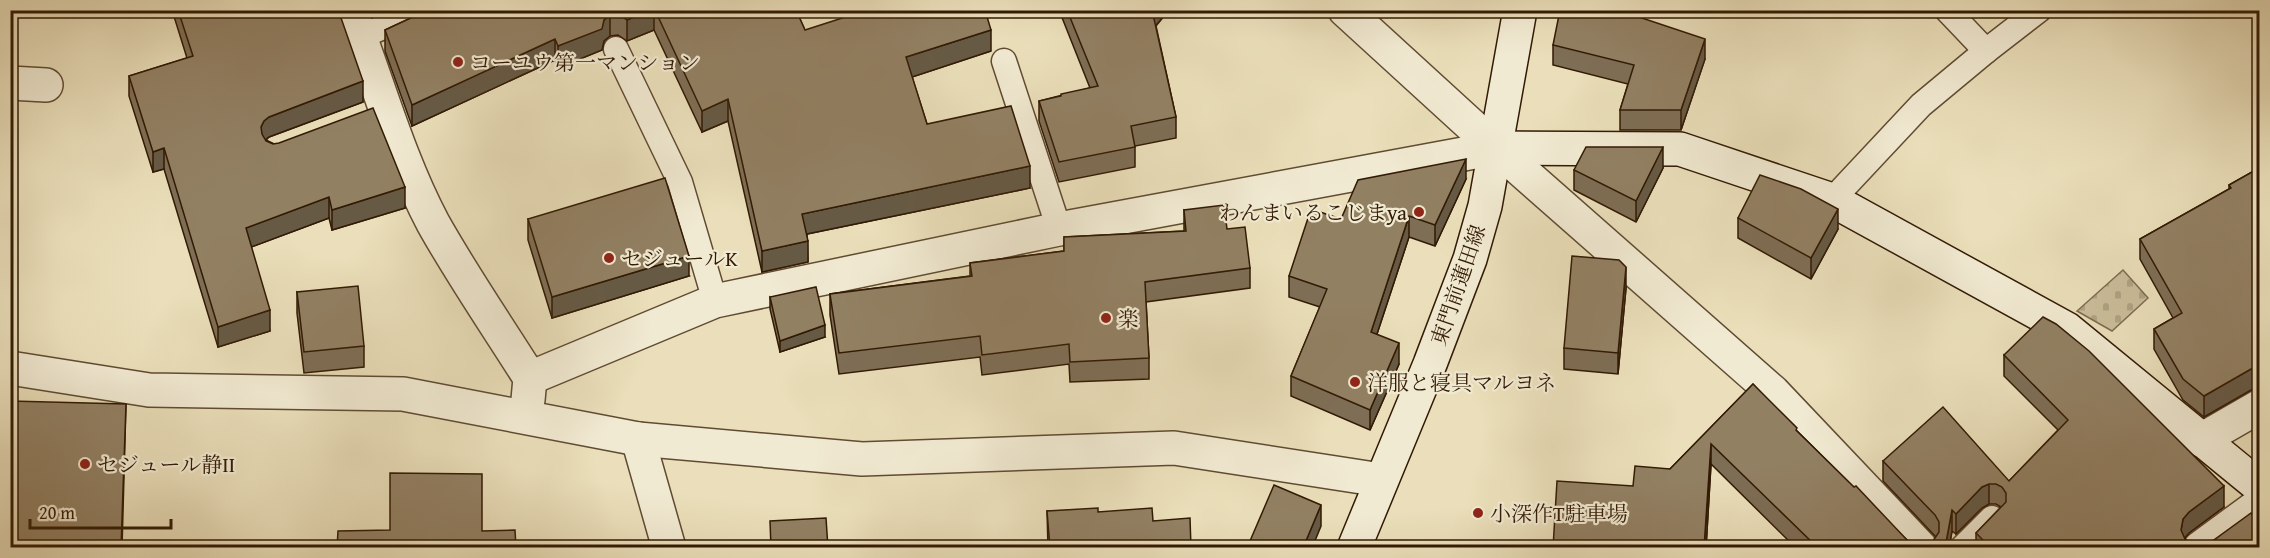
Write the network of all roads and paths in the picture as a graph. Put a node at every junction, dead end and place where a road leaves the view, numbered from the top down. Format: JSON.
{"nodes":[{"id":1,"x":1345,"y":10,"type":"edge"},
{"id":2,"x":1520,"y":10,"type":"edge"},
{"id":3,"x":1947,"y":10,"type":"edge"},
{"id":4,"x":2039,"y":10,"type":"edge"},
{"id":5,"x":411,"y":15,"type":"edge"},
{"id":6,"x":355,"y":24,"type":"edge"},
{"id":7,"x":616,"y":49,"type":"dead end"},
{"id":8,"x":1986,"y":51,"type":"junction"},
{"id":9,"x":1004,"y":61,"type":"dead end"},
{"id":10,"x":10,"y":83,"type":"edge"},
{"id":11,"x":46,"y":85,"type":"dead end"},
{"id":12,"x":1496,"y":148,"type":"junction"},
{"id":13,"x":1832,"y":200,"type":"junction"},
{"id":14,"x":1059,"y":229,"type":"junction"},
{"id":15,"x":715,"y":301,"type":"junction"},
{"id":16,"x":10,"y":368,"type":"edge"},
{"id":17,"x":530,"y":378,"type":"junction"},
{"id":18,"x":2259,"y":406,"type":"edge"},
{"id":19,"x":526,"y":418,"type":"junction"},
{"id":20,"x":638,"y":439,"type":"junction"},
{"id":21,"x":2200,"y":440,"type":"junction"},
{"id":22,"x":1381,"y":480,"type":"junction"},
{"id":23,"x":2259,"y":487,"type":"edge"},
{"id":24,"x":2259,"y":504,"type":"edge"},
{"id":25,"x":1992,"y":518,"type":"edge"},
{"id":26,"x":2206,"y":546,"type":"edge"},
{"id":27,"x":669,"y":548,"type":"edge"},
{"id":28,"x":1354,"y":548,"type":"edge"},
{"id":29,"x":1921,"y":548,"type":"edge"},
{"id":30,"x":1962,"y":548,"type":"edge"}],
"edges":[{"from":1,"to":12,"type":"street"},
{"from":2,"to":12,"type":"street","name":"東門前蓮田線"},
{"from":3,"to":8,"type":"lane"},
{"from":4,"to":8,"type":"lane"},
{"from":5,"to":6,"type":"lane"},
{"from":6,"to":17,"type":"street"},
{"from":7,"to":15,"type":"lane"},
{"from":8,"to":13,"type":"lane"},
{"from":9,"to":14,"type":"lane"},
{"from":10,"to":11,"type":"street"},
{"from":12,"to":13,"type":"street"},
{"from":12,"to":14,"type":"street"},
{"from":12,"to":22,"type":"street","name":"東門前蓮田線"},
{"from":12,"to":29,"type":"street"},
{"from":13,"to":21,"type":"street"},
{"from":14,"to":15,"type":"street"},
{"from":15,"to":17,"type":"street"},
{"from":16,"to":19,"type":"street"},
{"from":17,"to":19,"type":"street"},
{"from":18,"to":21,"type":"street"},
{"from":19,"to":20,"type":"street"},
{"from":20,"to":22,"type":"street"},
{"from":20,"to":27,"type":"street"},
{"from":21,"to":23,"type":"street"},
{"from":22,"to":28,"type":"street","name":"東門前蓮田線"},
{"from":24,"to":26,"type":"street"},
{"from":25,"to":30,"type":"lane"}]}
